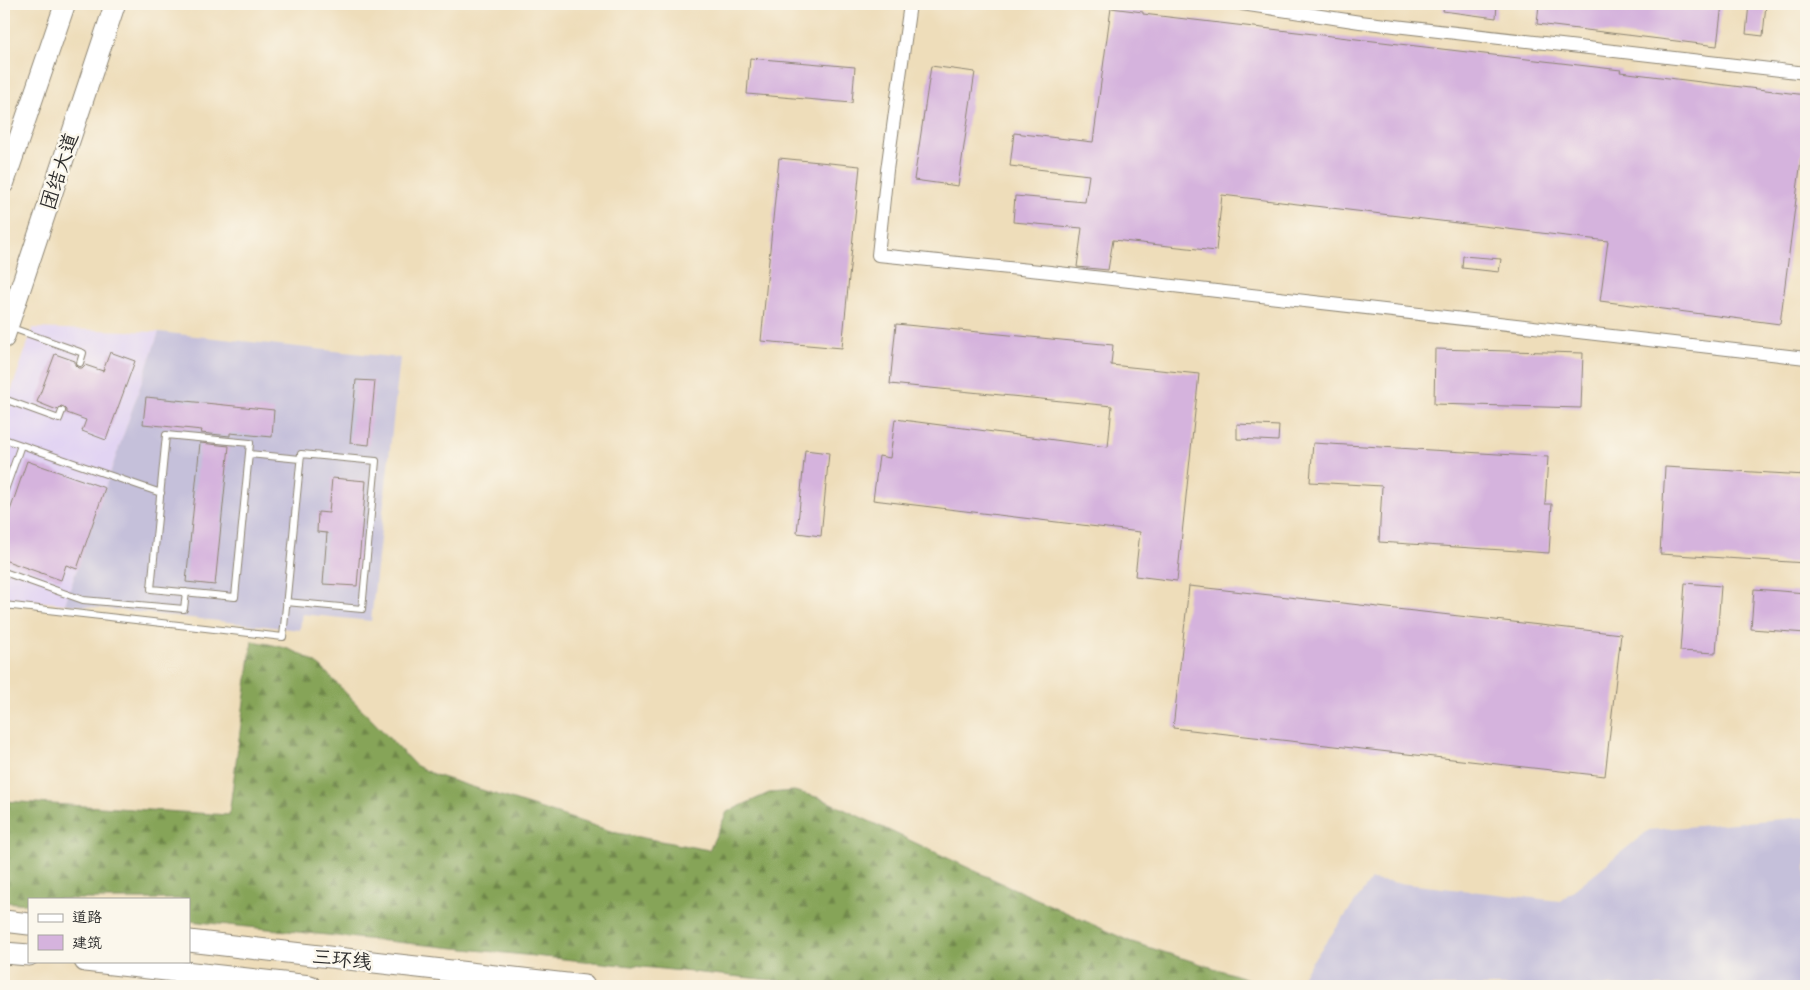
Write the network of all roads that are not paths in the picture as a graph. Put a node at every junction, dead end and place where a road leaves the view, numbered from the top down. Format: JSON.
{"nodes":[{"id":1,"x":65,"y":4,"type":"edge"},
{"id":2,"x":115,"y":4,"type":"edge"},
{"id":3,"x":910,"y":4,"type":"edge"},
{"id":4,"x":1242,"y":4,"type":"edge"},
{"id":5,"x":1806,"y":72,"type":"edge"},
{"id":6,"x":4,"y":184,"type":"edge"},
{"id":7,"x":6,"y":332,"type":"edge"},
{"id":8,"x":1806,"y":358,"type":"edge"},
{"id":9,"x":80,"y":363,"type":"dead end"},
{"id":10,"x":4,"y":398,"type":"edge"},
{"id":11,"x":62,"y":411,"type":"dead end"},
{"id":12,"x":4,"y":439,"type":"edge"},
{"id":13,"x":20,"y":445,"type":"junction"},
{"id":14,"x":249,"y":454,"type":"junction"},
{"id":15,"x":300,"y":459,"type":"junction"},
{"id":16,"x":161,"y":492,"type":"junction"},
{"id":17,"x":4,"y":493,"type":"edge"},
{"id":18,"x":4,"y":572,"type":"edge"},
{"id":19,"x":186,"y":592,"type":"junction"},
{"id":20,"x":286,"y":602,"type":"junction"},
{"id":21,"x":4,"y":605,"type":"edge"},
{"id":22,"x":4,"y":922,"type":"edge"},
{"id":23,"x":28,"y":924,"type":"edge"},
{"id":24,"x":190,"y":941,"type":"edge"},
{"id":25,"x":4,"y":953,"type":"edge"},
{"id":26,"x":28,"y":955,"type":"edge"},
{"id":27,"x":94,"y":962,"type":"edge"},
{"id":28,"x":310,"y":986,"type":"edge"},
{"id":29,"x":584,"y":986,"type":"edge"}],
"edges":[{"from":1,"to":6,"type":"main road"},
{"from":2,"to":7,"type":"main road","name":"团结大道"},
{"from":3,"to":8,"type":"street"},
{"from":4,"to":5,"type":"street"},
{"from":7,"to":9,"type":"lane"},
{"from":10,"to":11,"type":"lane"},
{"from":12,"to":13,"type":"lane"},
{"from":13,"to":16,"type":"lane"},
{"from":13,"to":17,"type":"lane"},
{"from":14,"to":15,"type":"lane"},
{"from":14,"to":16,"type":"lane"},
{"from":14,"to":19,"type":"lane"},
{"from":15,"to":20,"type":"lane"},
{"from":15,"to":20,"type":"lane"},
{"from":16,"to":19,"type":"lane"},
{"from":18,"to":19,"type":"lane"},
{"from":20,"to":21,"type":"lane"},
{"from":22,"to":23,"type":"highway"},
{"from":24,"to":29,"type":"highway","name":"三环线"},
{"from":25,"to":26,"type":"highway"},
{"from":27,"to":28,"type":"highway"}]}
